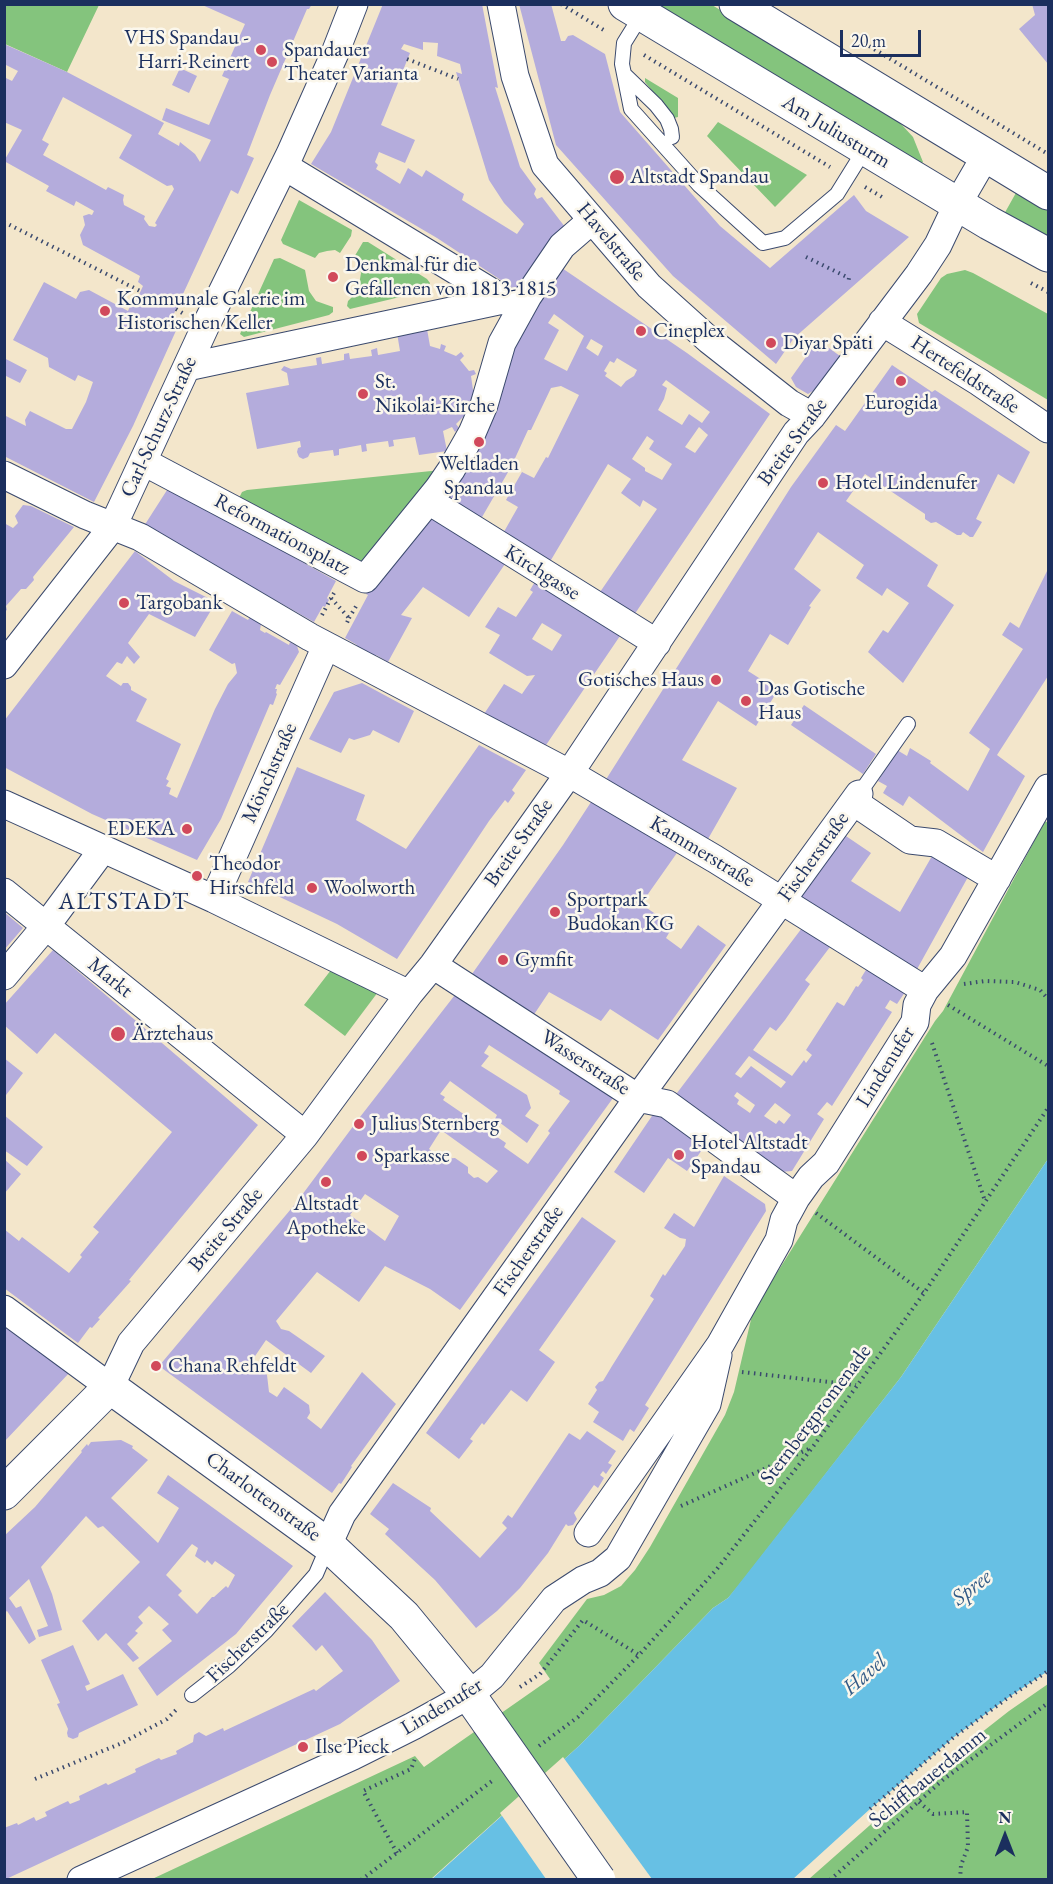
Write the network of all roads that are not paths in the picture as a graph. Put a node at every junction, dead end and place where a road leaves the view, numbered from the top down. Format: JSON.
{"nodes":[{"id":1,"x":354,"y":4,"type":"edge"},
{"id":2,"x":501,"y":4,"type":"edge"},
{"id":3,"x":736,"y":4,"type":"edge"},
{"id":4,"x":633,"y":9,"type":"edge"},
{"id":5,"x":624,"y":74,"type":"junction"},
{"id":6,"x":672,"y":137,"type":"dead end"},
{"id":7,"x":866,"y":149,"type":"junction"},
{"id":8,"x":986,"y":155,"type":"junction"},
{"id":9,"x":284,"y":166,"type":"junction"},
{"id":10,"x":1048,"y":193,"type":"edge"},
{"id":11,"x":957,"y":205,"type":"junction"},
{"id":12,"x":592,"y":220,"type":"junction"},
{"id":13,"x":1048,"y":255,"type":"edge"},
{"id":14,"x":512,"y":305,"type":"junction"},
{"id":15,"x":882,"y":322,"type":"junction"},
{"id":16,"x":187,"y":367,"type":"junction"},
{"id":17,"x":812,"y":417,"type":"junction"},
{"id":18,"x":1048,"y":429,"type":"edge"},
{"id":19,"x":144,"y":462,"type":"junction"},
{"id":20,"x":4,"y":475,"type":"edge"},
{"id":21,"x":429,"y":501,"type":"junction"},
{"id":22,"x":113,"y":526,"type":"junction"},
{"id":23,"x":331,"y":630,"type":"junction"},
{"id":24,"x":657,"y":643,"type":"junction"},
{"id":25,"x":4,"y":665,"type":"edge"},
{"id":26,"x":908,"y":724,"type":"dead end"},
{"id":27,"x":569,"y":773,"type":"junction"},
{"id":28,"x":1048,"y":788,"type":"edge"},
{"id":29,"x":856,"y":798,"type":"junction"},
{"id":30,"x":4,"y":804,"type":"edge"},
{"id":31,"x":103,"y":849,"type":"junction"},
{"id":32,"x":998,"y":879,"type":"junction"},
{"id":33,"x":4,"y":892,"type":"edge"},
{"id":34,"x":214,"y":899,"type":"junction"},
{"id":35,"x":783,"y":900,"type":"junction"},
{"id":36,"x":46,"y":926,"type":"junction"},
{"id":37,"x":433,"y":965,"type":"junction"},
{"id":38,"x":4,"y":976,"type":"edge"},
{"id":39,"x":925,"y":990,"type":"junction"},
{"id":40,"x":409,"y":994,"type":"junction"},
{"id":41,"x":638,"y":1098,"type":"junction"},
{"id":42,"x":305,"y":1135,"type":"junction"},
{"id":43,"x":796,"y":1198,"type":"junction"},
{"id":44,"x":4,"y":1310,"type":"edge"},
{"id":45,"x":717,"y":1357,"type":"junction"},
{"id":46,"x":110,"y":1387,"type":"junction"},
{"id":47,"x":4,"y":1493,"type":"edge"},
{"id":48,"x":588,"y":1533,"type":"dead end"},
{"id":49,"x":328,"y":1545,"type":"junction"},
{"id":50,"x":192,"y":1695,"type":"road end"},
{"id":51,"x":469,"y":1695,"type":"junction"},
{"id":52,"x":81,"y":1880,"type":"edge"},
{"id":53,"x":599,"y":1880,"type":"edge"}],
"edges":[{"from":1,"to":9,"type":"street","name":"Carl-Schurz-Straße"},
{"from":2,"to":12,"type":"street","name":"Havelstraße"},
{"from":3,"to":8,"type":"street"},
{"from":4,"to":5,"type":"lane"},
{"from":4,"to":7,"type":"street","name":"Am Juliusturm"},
{"from":5,"to":6,"type":"lane"},
{"from":5,"to":7,"type":"lane"},
{"from":7,"to":11,"type":"street","name":"Am Juliusturm"},
{"from":8,"to":10,"type":"street"},
{"from":8,"to":11,"type":"street","name":"Breite Straße"},
{"from":9,"to":14,"type":"street"},
{"from":9,"to":16,"type":"street","name":"Carl-Schurz-Straße"},
{"from":11,"to":13,"type":"street","name":"Am Juliusturm"},
{"from":11,"to":15,"type":"street","name":"Breite Straße"},
{"from":12,"to":14,"type":"street","name":"Reformationsplatz"},
{"from":12,"to":17,"type":"street","name":"Havelstraße"},
{"from":14,"to":16,"type":"street"},
{"from":14,"to":21,"type":"street","name":"Reformationsplatz"},
{"from":15,"to":17,"type":"street","name":"Breite Straße"},
{"from":15,"to":18,"type":"street","name":"Hertefeldstraße"},
{"from":16,"to":19,"type":"street","name":"Carl-Schurz-Straße"},
{"from":17,"to":24,"type":"street","name":"Breite Straße"},
{"from":19,"to":21,"type":"street","name":"Reformationsplatz"},
{"from":19,"to":22,"type":"street","name":"Carl-Schurz-Straße"},
{"from":20,"to":22,"type":"street"},
{"from":21,"to":24,"type":"street","name":"Kirchgasse"},
{"from":22,"to":23,"type":"street"},
{"from":22,"to":25,"type":"street","name":"Carl-Schurz-Straße"},
{"from":23,"to":27,"type":"street"},
{"from":23,"to":34,"type":"street","name":"Mönchstraße"},
{"from":24,"to":27,"type":"street","name":"Breite Straße"},
{"from":26,"to":29,"type":"lane"},
{"from":27,"to":35,"type":"street","name":"Kammerstraße"},
{"from":27,"to":37,"type":"street","name":"Breite Straße"},
{"from":28,"to":32,"type":"street","name":"Lindenufer"},
{"from":29,"to":32,"type":"street"},
{"from":29,"to":35,"type":"street","name":"Fischerstraße"},
{"from":30,"to":31,"type":"street"},
{"from":31,"to":34,"type":"street"},
{"from":31,"to":36,"type":"street"},
{"from":32,"to":39,"type":"street","name":"Lindenufer"},
{"from":33,"to":36,"type":"street","name":"Markt"},
{"from":34,"to":40,"type":"street"},
{"from":35,"to":39,"type":"street","name":"Kammerstraße"},
{"from":35,"to":41,"type":"street","name":"Fischerstraße"},
{"from":36,"to":38,"type":"street"},
{"from":36,"to":42,"type":"street","name":"Markt"},
{"from":37,"to":40,"type":"street","name":"Breite Straße"},
{"from":37,"to":41,"type":"street","name":"Wasserstraße"},
{"from":39,"to":43,"type":"street","name":"Lindenufer"},
{"from":40,"to":42,"type":"street","name":"Breite Straße"},
{"from":41,"to":43,"type":"street","name":"Wasserstraße"},
{"from":41,"to":49,"type":"street","name":"Fischerstraße"},
{"from":42,"to":46,"type":"street","name":"Breite Straße"},
{"from":43,"to":45,"type":"street","name":"Lindenufer"},
{"from":44,"to":46,"type":"street","name":"Charlottenstraße"},
{"from":45,"to":48,"type":"street","name":"Lindenufer"},
{"from":45,"to":51,"type":"street","name":"Lindenufer"},
{"from":46,"to":47,"type":"street","name":"Breite Straße"},
{"from":46,"to":49,"type":"street","name":"Charlottenstraße"},
{"from":49,"to":50,"type":"lane","name":"Fischerstraße"},
{"from":49,"to":51,"type":"street","name":"Charlottenstraße"},
{"from":51,"to":52,"type":"street","name":"Lindenufer"},
{"from":51,"to":53,"type":"street","name":"Charlottenstraße","bridge":true}]}
